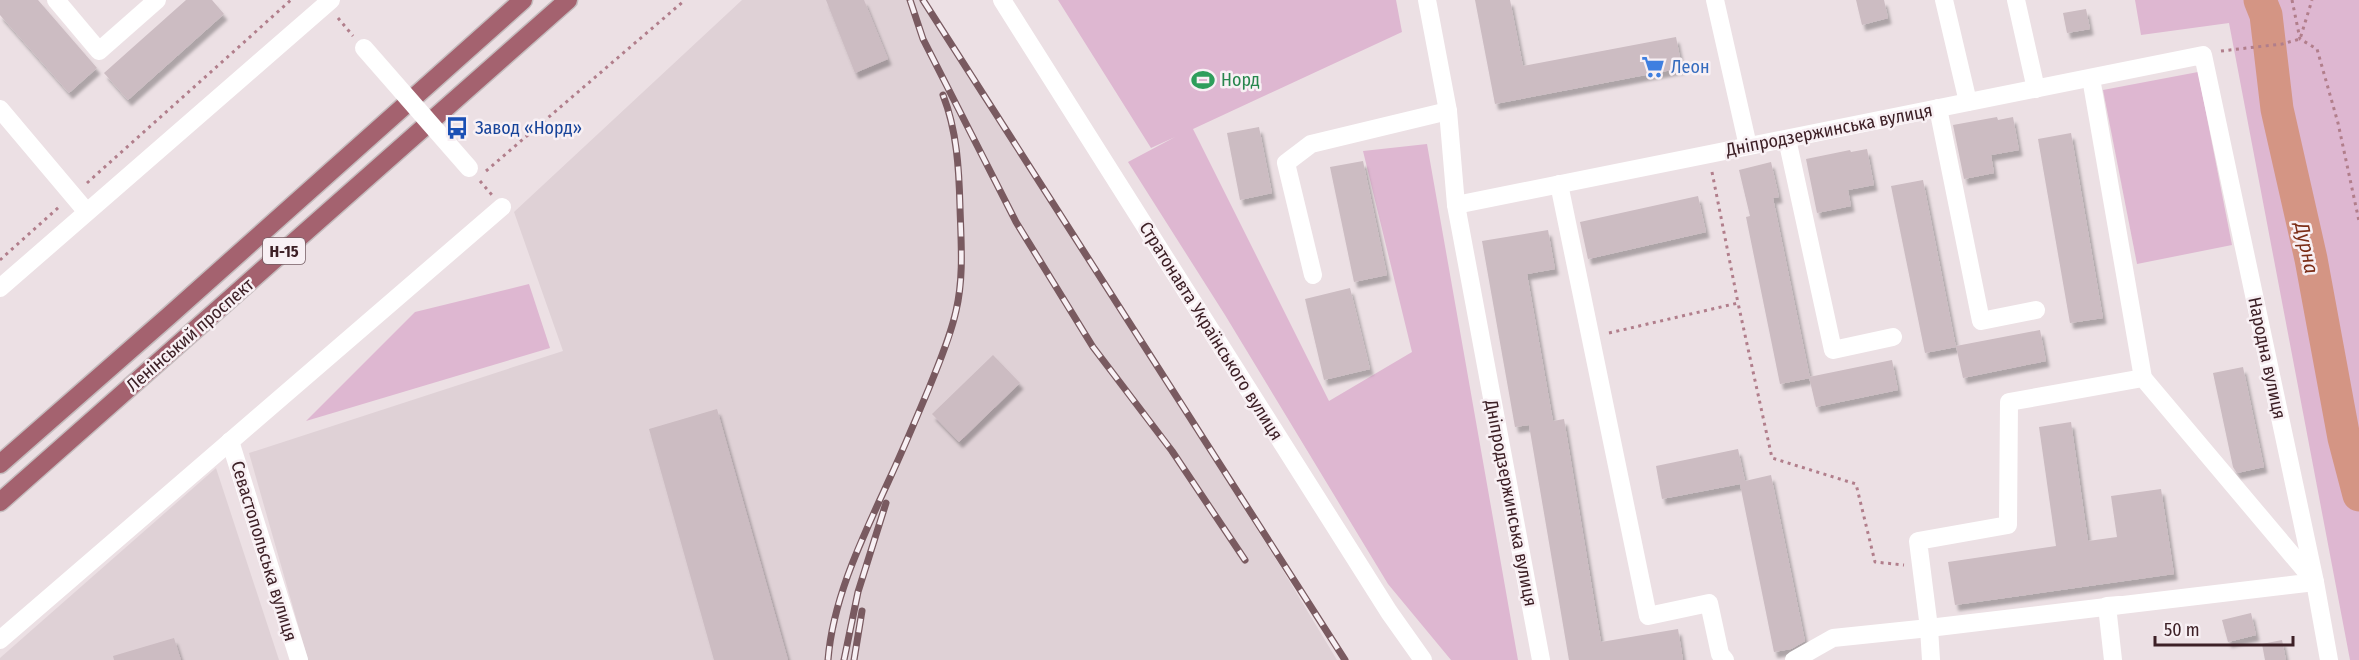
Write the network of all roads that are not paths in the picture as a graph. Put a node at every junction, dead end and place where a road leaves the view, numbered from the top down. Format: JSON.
{"nodes":[{"id":1,"x":56,"y":0,"type":"edge"},
{"id":2,"x":157,"y":0,"type":"edge"},
{"id":3,"x":523,"y":0,"type":"edge"},
{"id":4,"x":568,"y":0,"type":"edge"},
{"id":5,"x":1002,"y":0,"type":"edge"},
{"id":6,"x":1427,"y":0,"type":"edge"},
{"id":7,"x":1716,"y":0,"type":"edge"},
{"id":8,"x":1944,"y":0,"type":"edge"},
{"id":9,"x":2016,"y":0,"type":"edge"},
{"id":10,"x":328,"y":2,"type":"edge"},
{"id":11,"x":364,"y":48,"type":"road end"},
{"id":12,"x":2203,"y":56,"type":"joint"},
{"id":13,"x":2091,"y":78,"type":"junction"},
{"id":14,"x":2036,"y":89,"type":"junction"},
{"id":15,"x":1968,"y":102,"type":"junction"},
{"id":16,"x":1938,"y":108,"type":"junction"},
{"id":17,"x":0,"y":109,"type":"edge"},
{"id":18,"x":1448,"y":111,"type":"junction"},
{"id":19,"x":0,"y":132,"type":"edge"},
{"id":20,"x":20,"y":132,"type":"junction"},
{"id":21,"x":1787,"y":139,"type":"junction"},
{"id":22,"x":1748,"y":146,"type":"junction"},
{"id":23,"x":469,"y":168,"type":"dead end"},
{"id":24,"x":1559,"y":184,"type":"junction"},
{"id":25,"x":1456,"y":205,"type":"junction"},
{"id":26,"x":502,"y":207,"type":"road end"},
{"id":27,"x":86,"y":211,"type":"junction"},
{"id":28,"x":1312,"y":275,"type":"dead end"},
{"id":29,"x":0,"y":288,"type":"edge"},
{"id":30,"x":2036,"y":310,"type":"dead end"},
{"id":31,"x":1893,"y":337,"type":"dead end"},
{"id":32,"x":2144,"y":378,"type":"junction"},
{"id":33,"x":230,"y":441,"type":"junction"},
{"id":34,"x":0,"y":464,"type":"edge"},
{"id":35,"x":0,"y":502,"type":"edge"},
{"id":36,"x":2315,"y":582,"type":"junction"},
{"id":37,"x":2107,"y":606,"type":"junction"},
{"id":38,"x":1929,"y":628,"type":"junction"},
{"id":39,"x":0,"y":640,"type":"edge"},
{"id":40,"x":299,"y":660,"type":"edge"},
{"id":41,"x":1423,"y":660,"type":"edge"},
{"id":42,"x":1541,"y":660,"type":"edge"},
{"id":43,"x":1725,"y":660,"type":"edge"},
{"id":44,"x":1794,"y":660,"type":"edge"},
{"id":45,"x":1930,"y":660,"type":"edge"},
{"id":46,"x":2113,"y":660,"type":"edge"},
{"id":47,"x":2329,"y":660,"type":"edge"}],
"edges":[{"from":1,"to":2,"type":"street"},
{"from":3,"to":34,"type":"main road","name":"Ленінський проспект","number":"Н-15"},
{"from":4,"to":35,"type":"main road","name":"Ленінський проспект","number":"Н-15"},
{"from":5,"to":41,"type":"street","name":"Стратонавта Українського вулиця"},
{"from":6,"to":18,"type":"street","name":"Дніпродзержинська вулиця"},
{"from":7,"to":22,"type":"street"},
{"from":8,"to":15,"type":"street"},
{"from":9,"to":14,"type":"street"},
{"from":10,"to":27,"type":"street"},
{"from":11,"to":23,"type":"street","bridge":true},
{"from":12,"to":13,"type":"street","name":"Дніпродзержинська вулиця"},
{"from":12,"to":36,"type":"street","name":"Народна вулиця"},
{"from":13,"to":14,"type":"street","name":"Дніпродзержинська вулиця"},
{"from":13,"to":32,"type":"street"},
{"from":14,"to":15,"type":"street","name":"Дніпродзержинська вулиця"},
{"from":15,"to":16,"type":"street","name":"Дніпродзержинська вулиця"},
{"from":16,"to":21,"type":"street","name":"Дніпродзержинська вулиця"},
{"from":16,"to":30,"type":"street"},
{"from":17,"to":20,"type":"street"},
{"from":18,"to":25,"type":"street","name":"Дніпродзержинська вулиця"},
{"from":18,"to":28,"type":"street"},
{"from":19,"to":20,"type":"street"},
{"from":20,"to":27,"type":"street"},
{"from":21,"to":22,"type":"street","name":"Дніпродзержинська вулиця"},
{"from":21,"to":31,"type":"street"},
{"from":22,"to":24,"type":"street","name":"Дніпродзержинська вулиця"},
{"from":24,"to":25,"type":"street","name":"Дніпродзержинська вулиця"},
{"from":24,"to":43,"type":"street"},
{"from":25,"to":42,"type":"street","name":"Дніпродзержинська вулиця"},
{"from":26,"to":33,"type":"street"},
{"from":27,"to":29,"type":"street"},
{"from":32,"to":36,"type":"street"},
{"from":32,"to":38,"type":"street"},
{"from":33,"to":39,"type":"street"},
{"from":33,"to":40,"type":"street","name":"Севастопольська вулиця"},
{"from":36,"to":37,"type":"street"},
{"from":36,"to":47,"type":"street","name":"Народна вулиця"},
{"from":37,"to":38,"type":"street"},
{"from":37,"to":46,"type":"street"},
{"from":38,"to":44,"type":"street"},
{"from":38,"to":45,"type":"street"}]}
